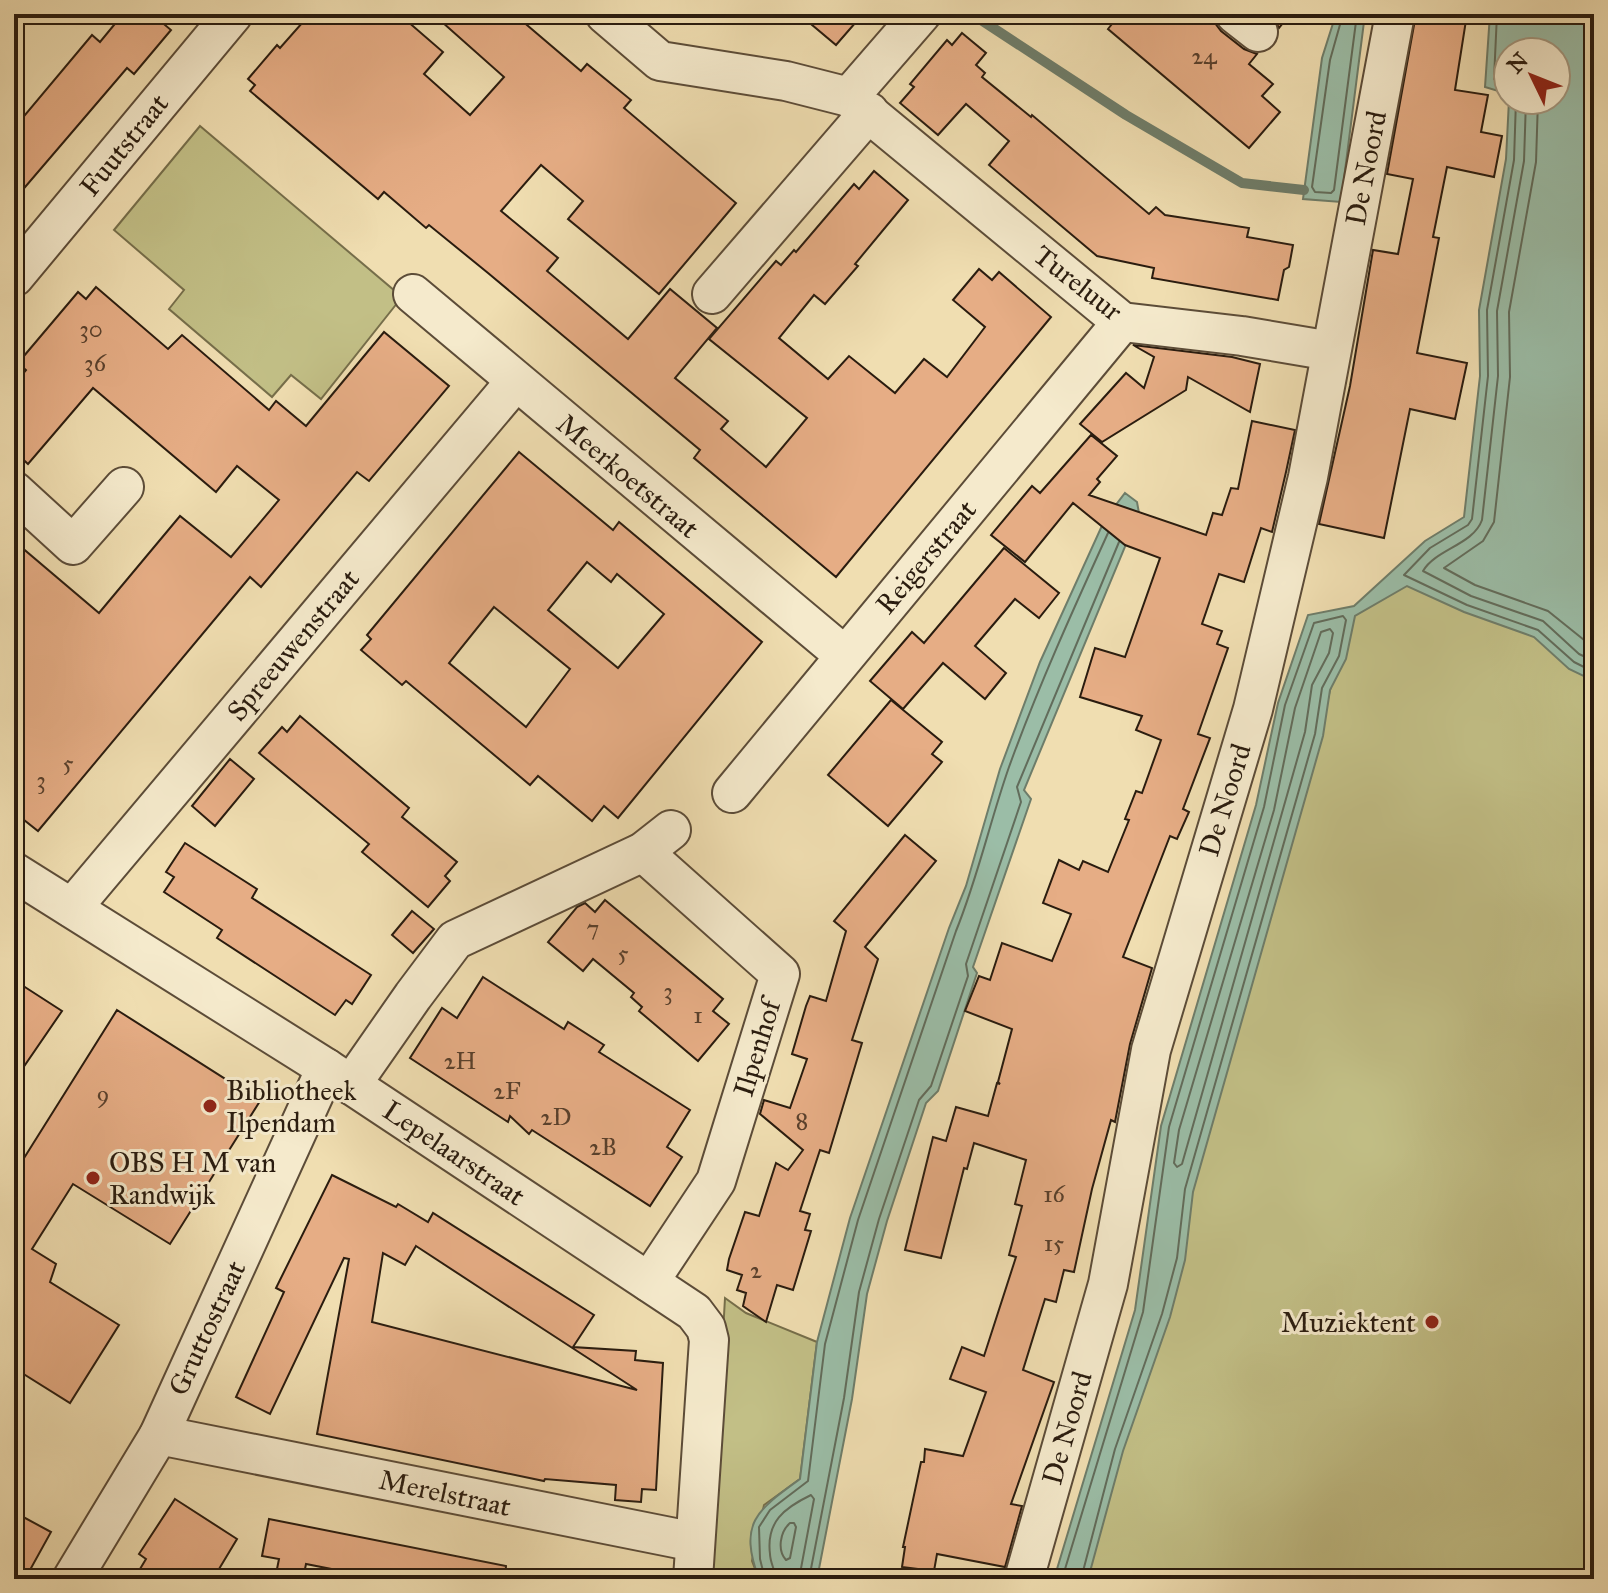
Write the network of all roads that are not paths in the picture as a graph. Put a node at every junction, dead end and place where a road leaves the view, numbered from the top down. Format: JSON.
{"nodes":[{"id":1,"x":233,"y":14,"type":"edge"},
{"id":2,"x":605,"y":14,"type":"edge"},
{"id":3,"x":921,"y":14,"type":"edge"},
{"id":4,"x":1395,"y":14,"type":"edge"},
{"id":5,"x":859,"y":104,"type":"junction"},
{"id":6,"x":14,"y":277,"type":"edge"},
{"id":7,"x":413,"y":294,"type":"dead end"},
{"id":8,"x":712,"y":294,"type":"dead end"},
{"id":9,"x":1122,"y":322,"type":"junction"},
{"id":10,"x":1331,"y":351,"type":"junction"},
{"id":11,"x":515,"y":382,"type":"junction"},
{"id":12,"x":124,"y":487,"type":"dead end"},
{"id":13,"x":14,"y":491,"type":"edge"},
{"id":14,"x":844,"y":655,"type":"junction"},
{"id":15,"x":732,"y":793,"type":"dead end"},
{"id":16,"x":14,"y":872,"type":"edge"},
{"id":17,"x":72,"y":908,"type":"junction"},
{"id":18,"x":339,"y":1076,"type":"junction"},
{"id":19,"x":649,"y":1282,"type":"junction"},
{"id":20,"x":159,"y":1435,"type":"junction"},
{"id":21,"x":694,"y":1560,"type":"edge"},
{"id":22,"x":72,"y":1579,"type":"edge"},
{"id":23,"x":1024,"y":1579,"type":"edge"}],
"edges":[{"from":1,"to":6,"type":"street","name":"Fuutstraat"},
{"from":2,"to":5,"type":"street","name":"Tureluur"},
{"from":3,"to":5,"type":"street"},
{"from":4,"to":10,"type":"street","name":"De Noord"},
{"from":5,"to":8,"type":"street"},
{"from":5,"to":9,"type":"street","name":"Tureluur"},
{"from":7,"to":11,"type":"street","name":"Meerkoetstraat"},
{"from":9,"to":10,"type":"street","name":"Tureluur"},
{"from":9,"to":14,"type":"street","name":"Reigerstraat"},
{"from":10,"to":23,"type":"street","name":"De Noord"},
{"from":11,"to":14,"type":"street","name":"Meerkoetstraat"},
{"from":11,"to":17,"type":"street","name":"Spreeuwenstraat"},
{"from":12,"to":13,"type":"street"},
{"from":14,"to":15,"type":"street","name":"Reigerstraat"},
{"from":16,"to":17,"type":"street","name":"Lepelaarstraat"},
{"from":17,"to":18,"type":"street","name":"Lepelaarstraat"},
{"from":18,"to":19,"type":"street","name":"Lepelaarstraat"},
{"from":18,"to":19,"type":"street","name":"Ilpenhof"},
{"from":18,"to":20,"type":"street","name":"Gruttostraat"},
{"from":19,"to":21,"type":"street","name":"Lepelaarstraat"},
{"from":20,"to":21,"type":"street","name":"Merelstraat"},
{"from":20,"to":22,"type":"street","name":"Gruttostraat"}]}
